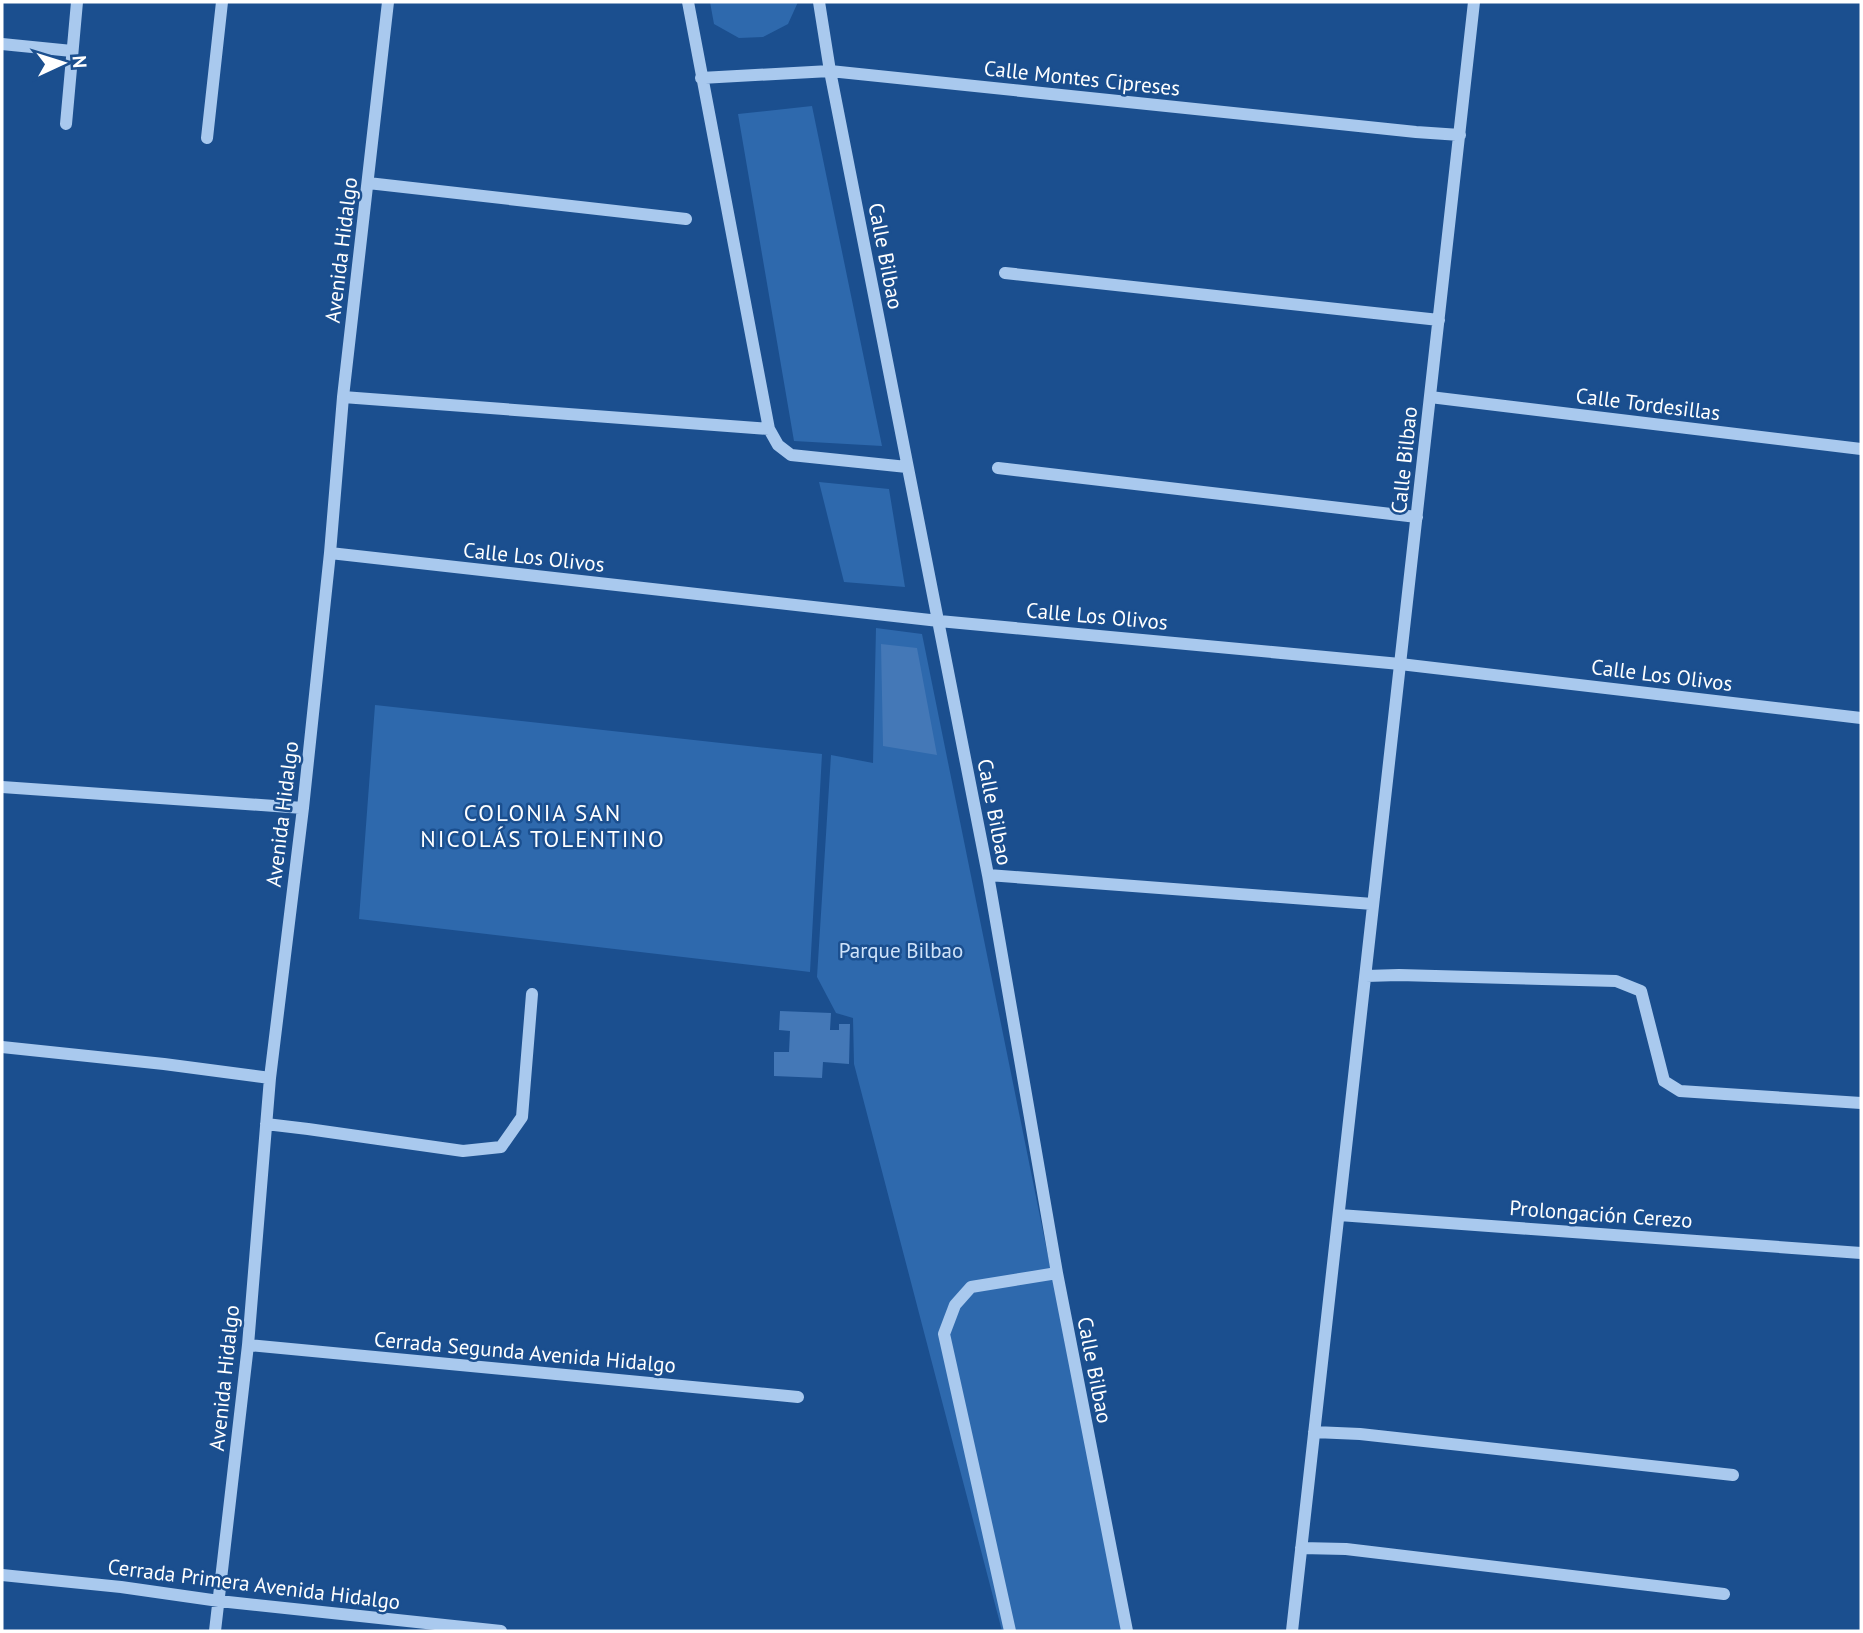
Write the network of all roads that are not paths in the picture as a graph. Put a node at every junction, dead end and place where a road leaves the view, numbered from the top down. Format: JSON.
{"nodes":[{"id":1,"x":77,"y":2,"type":"edge"},
{"id":2,"x":222,"y":2,"type":"edge"},
{"id":3,"x":388,"y":2,"type":"edge"},
{"id":4,"x":688,"y":2,"type":"edge"},
{"id":5,"x":819,"y":2,"type":"edge"},
{"id":6,"x":1474,"y":2,"type":"edge"},
{"id":7,"x":2,"y":44,"type":"edge"},
{"id":8,"x":72,"y":51,"type":"junction"},
{"id":9,"x":830,"y":71,"type":"junction"},
{"id":10,"x":701,"y":78,"type":"junction"},
{"id":11,"x":66,"y":124,"type":"dead end"},
{"id":12,"x":1460,"y":135,"type":"junction"},
{"id":13,"x":207,"y":138,"type":"dead end"},
{"id":14,"x":368,"y":183,"type":"junction"},
{"id":15,"x":686,"y":219,"type":"dead end"},
{"id":16,"x":1005,"y":273,"type":"dead end"},
{"id":17,"x":1439,"y":320,"type":"junction"},
{"id":18,"x":343,"y":397,"type":"junction"},
{"id":19,"x":1430,"y":397,"type":"junction"},
{"id":20,"x":769,"y":429,"type":"junction"},
{"id":21,"x":1861,"y":449,"type":"edge"},
{"id":22,"x":907,"y":467,"type":"junction"},
{"id":23,"x":998,"y":468,"type":"dead end"},
{"id":24,"x":1417,"y":517,"type":"junction"},
{"id":25,"x":330,"y":553,"type":"junction"},
{"id":26,"x":939,"y":621,"type":"junction"},
{"id":27,"x":1400,"y":664,"type":"junction"},
{"id":28,"x":1861,"y":718,"type":"edge"},
{"id":29,"x":2,"y":787,"type":"edge"},
{"id":30,"x":303,"y":808,"type":"junction"},
{"id":31,"x":988,"y":875,"type":"junction"},
{"id":32,"x":1373,"y":904,"type":"junction"},
{"id":33,"x":1366,"y":976,"type":"junction"},
{"id":34,"x":533,"y":995,"type":"dead end"},
{"id":35,"x":2,"y":1047,"type":"edge"},
{"id":36,"x":270,"y":1077,"type":"junction"},
{"id":37,"x":1861,"y":1103,"type":"edge"},
{"id":38,"x":267,"y":1124,"type":"junction"},
{"id":39,"x":1339,"y":1215,"type":"junction"},
{"id":40,"x":1861,"y":1253,"type":"edge"},
{"id":41,"x":1056,"y":1273,"type":"junction"},
{"id":42,"x":248,"y":1345,"type":"junction"},
{"id":43,"x":798,"y":1397,"type":"dead end"},
{"id":44,"x":1314,"y":1432,"type":"junction"},
{"id":45,"x":1733,"y":1475,"type":"dead end"},
{"id":46,"x":1301,"y":1548,"type":"junction"},
{"id":47,"x":2,"y":1575,"type":"edge"},
{"id":48,"x":1724,"y":1594,"type":"dead end"},
{"id":49,"x":219,"y":1601,"type":"junction"},
{"id":50,"x":215,"y":1631,"type":"edge"},
{"id":51,"x":501,"y":1631,"type":"edge"},
{"id":52,"x":1010,"y":1631,"type":"edge"},
{"id":53,"x":1127,"y":1631,"type":"edge"},
{"id":54,"x":1292,"y":1631,"type":"edge"}],
"edges":[{"from":1,"to":8,"type":"street"},
{"from":2,"to":13,"type":"street"},
{"from":3,"to":14,"type":"street","name":"Avenida Hidalgo"},
{"from":4,"to":10,"type":"street"},
{"from":5,"to":9,"type":"street","name":"Calle Bilbao"},
{"from":6,"to":12,"type":"street","name":"Calle Bilbao"},
{"from":7,"to":8,"type":"street"},
{"from":8,"to":11,"type":"street"},
{"from":9,"to":10,"type":"street","name":"Calle Montes Cipreses"},
{"from":9,"to":12,"type":"street","name":"Calle Montes Cipreses"},
{"from":9,"to":22,"type":"street","name":"Calle Bilbao"},
{"from":10,"to":20,"type":"street"},
{"from":12,"to":17,"type":"street","name":"Calle Bilbao"},
{"from":14,"to":15,"type":"street"},
{"from":14,"to":18,"type":"street","name":"Avenida Hidalgo"},
{"from":16,"to":17,"type":"street"},
{"from":17,"to":19,"type":"street","name":"Calle Bilbao"},
{"from":18,"to":20,"type":"street"},
{"from":18,"to":25,"type":"street","name":"Avenida Hidalgo"},
{"from":19,"to":21,"type":"street","name":"Calle Tordesillas"},
{"from":19,"to":24,"type":"street","name":"Calle Bilbao"},
{"from":20,"to":22,"type":"street"},
{"from":22,"to":26,"type":"street","name":"Calle Bilbao"},
{"from":23,"to":24,"type":"street"},
{"from":24,"to":27,"type":"street","name":"Calle Bilbao"},
{"from":25,"to":26,"type":"street","name":"Calle Los Olivos"},
{"from":25,"to":30,"type":"street","name":"Avenida Hidalgo"},
{"from":26,"to":27,"type":"street","name":"Calle Los Olivos"},
{"from":26,"to":31,"type":"street","name":"Calle Bilbao"},
{"from":27,"to":28,"type":"street","name":"Calle Los Olivos"},
{"from":27,"to":32,"type":"street","name":"Calle Bilbao"},
{"from":29,"to":30,"type":"street"},
{"from":30,"to":36,"type":"street","name":"Avenida Hidalgo"},
{"from":31,"to":32,"type":"street"},
{"from":31,"to":41,"type":"street","name":"Calle Bilbao"},
{"from":32,"to":33,"type":"street","name":"Calle Bilbao"},
{"from":33,"to":37,"type":"street"},
{"from":33,"to":39,"type":"street","name":"Calle Bilbao"},
{"from":34,"to":38,"type":"street"},
{"from":35,"to":36,"type":"street"},
{"from":36,"to":38,"type":"street","name":"Avenida Hidalgo"},
{"from":38,"to":42,"type":"street","name":"Avenida Hidalgo"},
{"from":39,"to":40,"type":"street","name":"Prolongación Cerezo"},
{"from":39,"to":44,"type":"street","name":"Calle Bilbao"},
{"from":41,"to":52,"type":"street"},
{"from":41,"to":53,"type":"street","name":"Calle Bilbao"},
{"from":42,"to":43,"type":"street","name":"Cerrada Segunda Avenida Hidalgo"},
{"from":42,"to":49,"type":"street","name":"Avenida Hidalgo"},
{"from":44,"to":45,"type":"street"},
{"from":44,"to":46,"type":"street","name":"Calle Bilbao"},
{"from":46,"to":48,"type":"street"},
{"from":46,"to":54,"type":"street","name":"Calle Bilbao"},
{"from":47,"to":49,"type":"street","name":"Cerrada Primera Avenida Hidalgo"},
{"from":49,"to":50,"type":"street","name":"Avenida Hidalgo"},
{"from":49,"to":51,"type":"street","name":"Cerrada Primera Avenida Hidalgo"}]}
